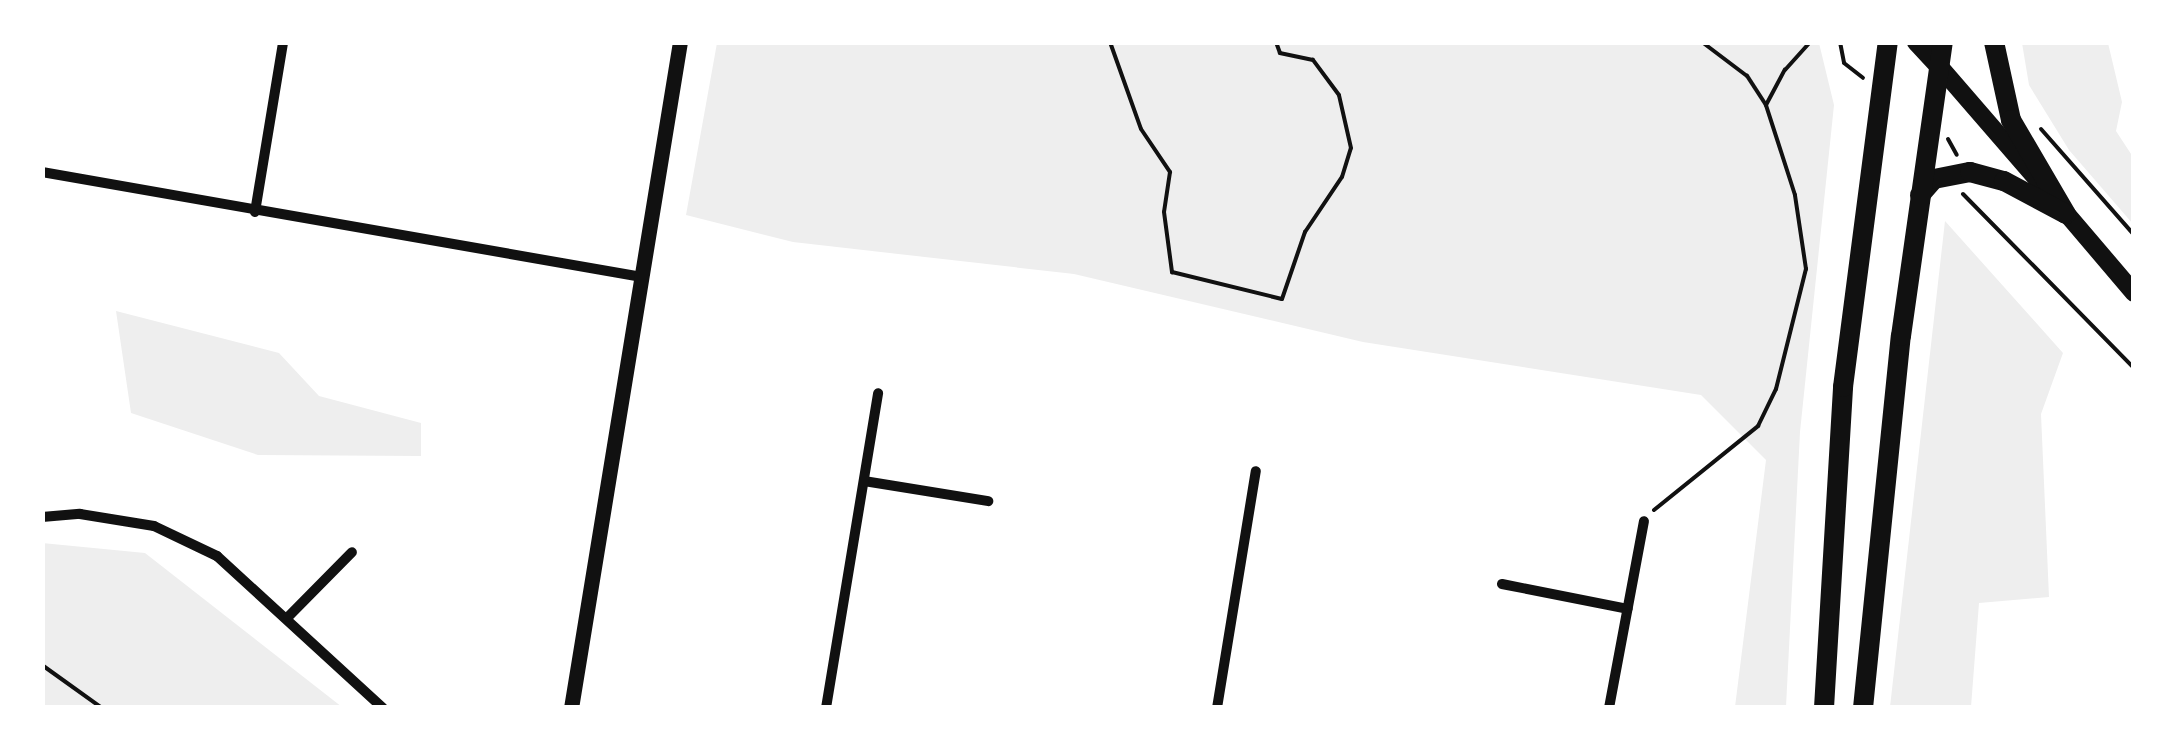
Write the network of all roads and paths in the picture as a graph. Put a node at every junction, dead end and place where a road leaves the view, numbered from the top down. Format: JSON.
{"nodes":[{"id":1,"x":283,"y":42,"type":"edge"},
{"id":2,"x":680,"y":42,"type":"edge"},
{"id":3,"x":1110,"y":42,"type":"edge"},
{"id":4,"x":1276,"y":42,"type":"edge"},
{"id":5,"x":1702,"y":42,"type":"edge"},
{"id":6,"x":1810,"y":42,"type":"edge"},
{"id":7,"x":1888,"y":42,"type":"edge"},
{"id":8,"x":1917,"y":42,"type":"edge"},
{"id":9,"x":1943,"y":42,"type":"edge"},
{"id":10,"x":1994,"y":42,"type":"edge"},
{"id":11,"x":1842,"y":44,"type":"edge"},
{"id":12,"x":1939,"y":66,"type":"junction"},
{"id":13,"x":1881,"y":90,"type":"junction"},
{"id":14,"x":1766,"y":104,"type":"junction"},
{"id":15,"x":1930,"y":125,"type":"junction"},
{"id":16,"x":2038,"y":125,"type":"dead end"},
{"id":17,"x":1957,"y":145,"type":"dead end"},
{"id":18,"x":42,"y":172,"type":"edge"},
{"id":19,"x":1962,"y":189,"type":"dead end"},
{"id":20,"x":1920,"y":194,"type":"junction"},
{"id":21,"x":254,"y":212,"type":"junction"},
{"id":22,"x":2066,"y":214,"type":"junction"},
{"id":23,"x":2134,"y":236,"type":"edge"},
{"id":24,"x":642,"y":276,"type":"junction"},
{"id":25,"x":2134,"y":293,"type":"edge"},
{"id":26,"x":2134,"y":368,"type":"edge"},
{"id":27,"x":878,"y":393,"type":"dead end"},
{"id":28,"x":1256,"y":471,"type":"dead end"},
{"id":29,"x":864,"y":480,"type":"junction"},
{"id":30,"x":988,"y":502,"type":"dead end"},
{"id":31,"x":42,"y":516,"type":"edge"},
{"id":32,"x":1644,"y":521,"type":"joint"},
{"id":33,"x":352,"y":552,"type":"dead end"},
{"id":34,"x":1502,"y":584,"type":"dead end"},
{"id":35,"x":1628,"y":609,"type":"junction"},
{"id":36,"x":288,"y":616,"type":"junction"},
{"id":37,"x":42,"y":665,"type":"edge"},
{"id":38,"x":102,"y":708,"type":"edge"},
{"id":39,"x":383,"y":708,"type":"edge"},
{"id":40,"x":570,"y":708,"type":"edge"},
{"id":41,"x":826,"y":708,"type":"edge"},
{"id":42,"x":1216,"y":708,"type":"edge"},
{"id":43,"x":1610,"y":708,"type":"edge"},
{"id":44,"x":1824,"y":708,"type":"edge"},
{"id":45,"x":1864,"y":708,"type":"edge"}],
"edges":[{"from":1,"to":21,"type":"street"},
{"from":2,"to":24,"type":"street"},
{"from":3,"to":4,"type":"path"},
{"from":5,"to":14,"type":"path"},
{"from":6,"to":14,"type":"path"},
{"from":7,"to":13,"type":"highway"},
{"from":8,"to":12,"type":"highway"},
{"from":9,"to":12,"type":"highway"},
{"from":10,"to":22,"type":"highway"},
{"from":11,"to":13,"type":"path"},
{"from":12,"to":15,"type":"highway"},
{"from":12,"to":22,"type":"main road"},
{"from":13,"to":44,"type":"highway"},
{"from":14,"to":32,"type":"path"},
{"from":15,"to":17,"type":"path"},
{"from":15,"to":20,"type":"highway"},
{"from":16,"to":23,"type":"path"},
{"from":18,"to":21,"type":"street"},
{"from":19,"to":26,"type":"path"},
{"from":20,"to":22,"type":"highway"},
{"from":20,"to":45,"type":"highway"},
{"from":21,"to":24,"type":"street"},
{"from":22,"to":25,"type":"main road"},
{"from":24,"to":40,"type":"street"},
{"from":27,"to":29,"type":"street"},
{"from":28,"to":42,"type":"street"},
{"from":29,"to":30,"type":"street"},
{"from":29,"to":41,"type":"street"},
{"from":31,"to":36,"type":"street"},
{"from":32,"to":35,"type":"street"},
{"from":33,"to":36,"type":"street"},
{"from":34,"to":35,"type":"street"},
{"from":35,"to":43,"type":"street"},
{"from":36,"to":39,"type":"street"},
{"from":37,"to":38,"type":"path"}]}
